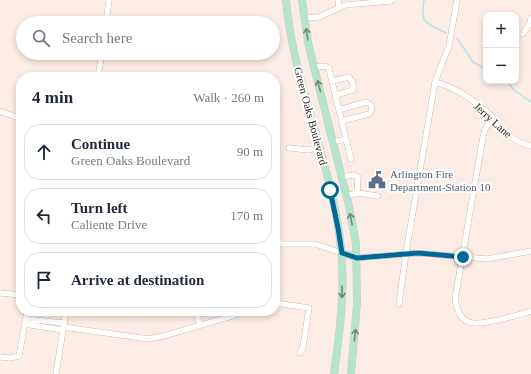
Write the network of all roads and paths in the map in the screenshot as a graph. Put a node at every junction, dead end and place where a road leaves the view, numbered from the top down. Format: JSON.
{"nodes":[{"id":1,"x":109,"y":0,"type":"edge"},
{"id":2,"x":286,"y":0,"type":"edge"},
{"id":3,"x":302,"y":0,"type":"edge"},
{"id":4,"x":338,"y":0,"type":"edge"},
{"id":5,"x":391,"y":0,"type":"edge"},
{"id":6,"x":457,"y":0,"type":"edge"},
{"id":7,"x":339,"y":7,"type":"junction"},
{"id":8,"x":107,"y":16,"type":"edge"},
{"id":9,"x":304,"y":18,"type":"junction"},
{"id":10,"x":531,"y":18,"type":"edge"},
{"id":11,"x":523,"y":34,"type":"dead end"},
{"id":12,"x":101,"y":60,"type":"edge"},
{"id":13,"x":314,"y":67,"type":"junction"},
{"id":14,"x":299,"y":70,"type":"junction"},
{"id":15,"x":99,"y":72,"type":"edge"},
{"id":16,"x":332,"y":81,"type":"junction"},
{"id":17,"x":435,"y":82,"type":"junction"},
{"id":18,"x":336,"y":95,"type":"junction"},
{"id":19,"x":339,"y":110,"type":"junction"},
{"id":20,"x":0,"y":111,"type":"edge"},
{"id":21,"x":16,"y":117,"type":"edge"},
{"id":22,"x":493,"y":118,"type":"junction"},
{"id":23,"x":342,"y":121,"type":"junction"},
{"id":24,"x":346,"y":139,"type":"junction"},
{"id":25,"x":333,"y":142,"type":"junction"},
{"id":26,"x":531,"y":146,"type":"edge"},
{"id":27,"x":289,"y":148,"type":"dead end"},
{"id":28,"x":319,"y":148,"type":"junction"},
{"id":29,"x":351,"y":159,"type":"dead end"},
{"id":30,"x":342,"y":177,"type":"junction"},
{"id":31,"x":344,"y":186,"type":"junction"},
{"id":32,"x":330,"y":190,"type":"junction"},
{"id":33,"x":357,"y":193,"type":"junction"},
{"id":34,"x":346,"y":196,"type":"junction"},
{"id":35,"x":378,"y":196,"type":"dead end"},
{"id":36,"x":280,"y":243,"type":"edge"},
{"id":37,"x":531,"y":250,"type":"edge"},
{"id":38,"x":342,"y":253,"type":"junction"},
{"id":39,"x":406,"y":254,"type":"junction"},
{"id":40,"x":463,"y":257,"type":"junction"},
{"id":41,"x":357,"y":258,"type":"junction"},
{"id":42,"x":0,"y":293,"type":"edge"},
{"id":43,"x":16,"y":295,"type":"edge"},
{"id":44,"x":280,"y":304,"type":"edge"},
{"id":45,"x":399,"y":304,"type":"dead end"},
{"id":46,"x":531,"y":311,"type":"edge"},
{"id":47,"x":26,"y":316,"type":"edge"},
{"id":48,"x":65,"y":316,"type":"edge"},
{"id":49,"x":197,"y":316,"type":"edge"},
{"id":50,"x":232,"y":316,"type":"edge"},
{"id":51,"x":25,"y":322,"type":"junction"},
{"id":52,"x":200,"y":325,"type":"junction"},
{"id":53,"x":63,"y":327,"type":"junction"},
{"id":54,"x":300,"y":353,"type":"dead end"},
{"id":55,"x":0,"y":357,"type":"edge"},
{"id":56,"x":56,"y":374,"type":"edge"},
{"id":57,"x":334,"y":374,"type":"edge"},
{"id":58,"x":350,"y":374,"type":"edge"}],
"edges":[{"from":1,"to":8,"type":"street"},
{"from":2,"to":14,"type":"main road","name":"Green Oaks Boulevard"},
{"from":3,"to":9,"type":"main road"},
{"from":4,"to":7,"type":"street"},
{"from":5,"to":7,"type":"street"},
{"from":6,"to":17,"type":"street"},
{"from":7,"to":9,"type":"street"},
{"from":13,"to":9,"type":"main road","one_way":true},
{"from":10,"to":11,"type":"street"},
{"from":12,"to":15,"type":"street"},
{"from":13,"to":14,"type":"main road"},
{"from":13,"to":16,"type":"street"},
{"from":25,"to":13,"type":"main road","one_way":true},
{"from":14,"to":28,"type":"main road","name":"Green Oaks Boulevard"},
{"from":16,"to":18,"type":"street"},
{"from":16,"to":18,"type":"street"},
{"from":17,"to":22,"type":"street","name":"Jerry Lane"},
{"from":17,"to":39,"type":"street"},
{"from":18,"to":19,"type":"street"},
{"from":19,"to":23,"type":"street"},
{"from":19,"to":23,"type":"street"},
{"from":20,"to":21,"type":"street"},
{"from":22,"to":26,"type":"street","name":"Jerry Lane"},
{"from":22,"to":40,"type":"street"},
{"from":23,"to":24,"type":"street"},
{"from":24,"to":25,"type":"street"},
{"from":24,"to":29,"type":"street"},
{"from":25,"to":30,"type":"main road"},
{"from":27,"to":28,"type":"street"},
{"from":28,"to":32,"type":"main road","name":"Green Oaks Boulevard"},
{"from":30,"to":31,"type":"main road"},
{"from":30,"to":33,"type":"street"},
{"from":31,"to":32,"type":"main road"},
{"from":31,"to":34,"type":"main road"},
{"from":32,"to":38,"type":"main road","name":"Green Oaks Boulevard"},
{"from":33,"to":34,"type":"street"},
{"from":33,"to":35,"type":"street"},
{"from":41,"to":34,"type":"main road","one_way":true},
{"from":36,"to":38,"type":"street"},
{"from":37,"to":40,"type":"street"},
{"from":38,"to":41,"type":"main road"},
{"from":38,"to":57,"type":"main road","name":"Green Oaks Boulevard","one_way":true},
{"from":39,"to":40,"type":"street"},
{"from":39,"to":41,"type":"street"},
{"from":39,"to":45,"type":"street"},
{"from":40,"to":46,"type":"street"},
{"from":58,"to":41,"type":"main road","one_way":true},
{"from":42,"to":43,"type":"street"},
{"from":44,"to":54,"type":"street"},
{"from":47,"to":51,"type":"street"},
{"from":48,"to":53,"type":"street"},
{"from":49,"to":52,"type":"street"},
{"from":50,"to":52,"type":"street"},
{"from":51,"to":53,"type":"street"},
{"from":51,"to":55,"type":"street"},
{"from":52,"to":53,"type":"street"},
{"from":53,"to":56,"type":"street"}]}
